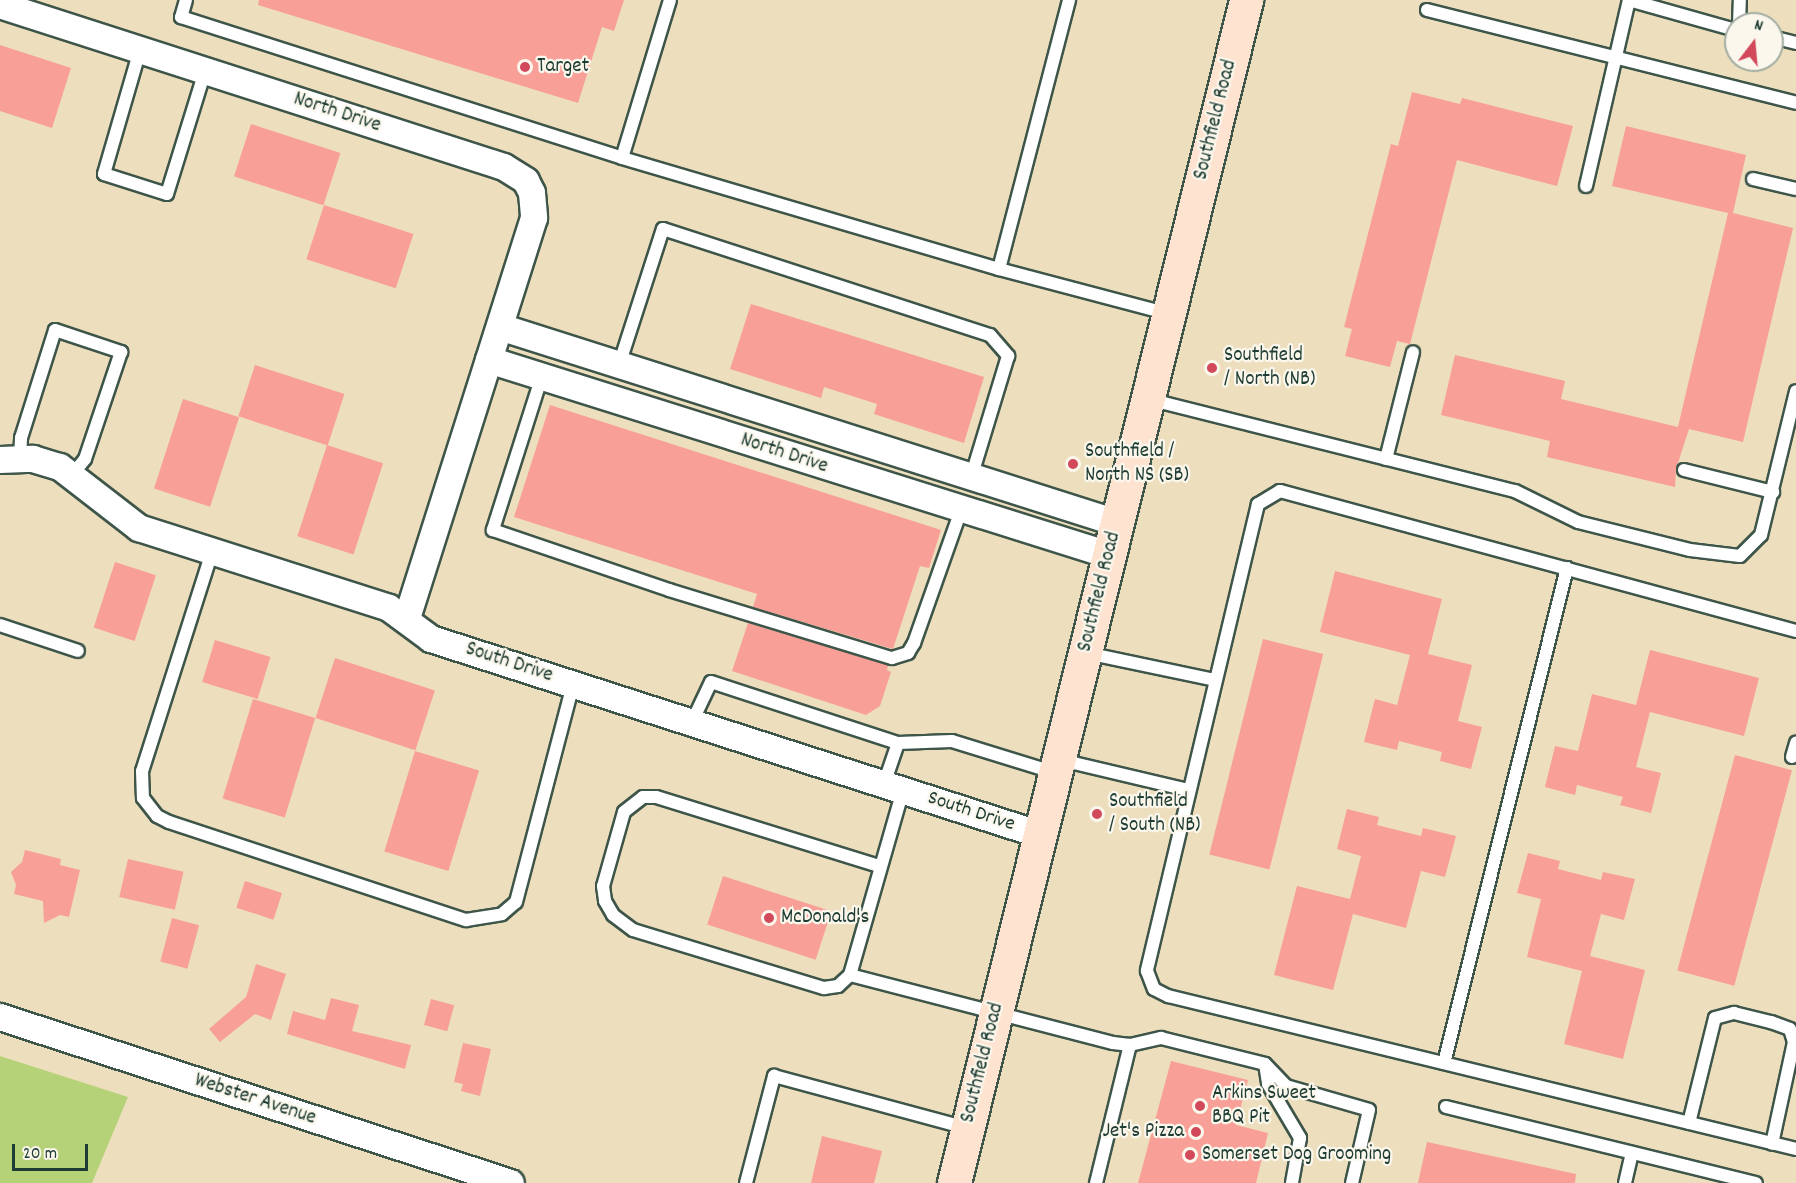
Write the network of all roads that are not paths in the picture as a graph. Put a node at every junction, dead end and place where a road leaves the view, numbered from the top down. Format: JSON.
{"nodes":[{"id":1,"x":186,"y":0,"type":"edge"},
{"id":2,"x":670,"y":0,"type":"edge"},
{"id":3,"x":1069,"y":0,"type":"edge"},
{"id":4,"x":1246,"y":0,"type":"edge"},
{"id":5,"x":1629,"y":0,"type":"edge"},
{"id":6,"x":0,"y":5,"type":"edge"},
{"id":7,"x":1427,"y":10,"type":"dead end"},
{"id":8,"x":1724,"y":27,"type":"edge"},
{"id":9,"x":140,"y":50,"type":"junction"},
{"id":10,"x":1617,"y":57,"type":"junction"},
{"id":11,"x":205,"y":71,"type":"junction"},
{"id":12,"x":1796,"y":103,"type":"edge"},
{"id":13,"x":622,"y":158,"type":"junction"},
{"id":14,"x":1753,"y":179,"type":"dead end"},
{"id":15,"x":1586,"y":186,"type":"dead end"},
{"id":16,"x":1796,"y":189,"type":"edge"},
{"id":17,"x":999,"y":269,"type":"junction"},
{"id":18,"x":1167,"y":313,"type":"junction"},
{"id":19,"x":500,"y":327,"type":"junction"},
{"id":20,"x":1413,"y":352,"type":"dead end"},
{"id":21,"x":489,"y":360,"type":"junction"},
{"id":22,"x":619,"y":365,"type":"junction"},
{"id":23,"x":542,"y":376,"type":"junction"},
{"id":24,"x":1796,"y":391,"type":"edge"},
{"id":25,"x":608,"y":398,"type":"junction"},
{"id":26,"x":1147,"y":399,"type":"junction"},
{"id":27,"x":1792,"y":427,"type":"edge"},
{"id":28,"x":10,"y":459,"type":"edge"},
{"id":29,"x":1386,"y":459,"type":"junction"},
{"id":30,"x":1684,"y":470,"type":"dead end"},
{"id":31,"x":73,"y":474,"type":"junction"},
{"id":32,"x":971,"y":478,"type":"junction"},
{"id":33,"x":1773,"y":492,"type":"junction"},
{"id":34,"x":961,"y":510,"type":"junction"},
{"id":35,"x":1117,"y":523,"type":"junction"},
{"id":36,"x":212,"y":552,"type":"junction"},
{"id":37,"x":1109,"y":555,"type":"junction"},
{"id":38,"x":1567,"y":568,"type":"junction"},
{"id":39,"x":407,"y":618,"type":"junction"},
{"id":40,"x":0,"y":625,"type":"edge"},
{"id":41,"x":1796,"y":631,"type":"edge"},
{"id":42,"x":78,"y":651,"type":"dead end"},
{"id":43,"x":1085,"y":652,"type":"junction"},
{"id":44,"x":1215,"y":680,"type":"junction"},
{"id":45,"x":573,"y":684,"type":"junction"},
{"id":46,"x":692,"y":722,"type":"junction"},
{"id":47,"x":898,"y":743,"type":"junction"},
{"id":48,"x":1796,"y":743,"type":"edge"},
{"id":49,"x":1792,"y":757,"type":"dead end"},
{"id":50,"x":1058,"y":766,"type":"junction"},
{"id":51,"x":894,"y":787,"type":"junction"},
{"id":52,"x":1188,"y":790,"type":"junction"},
{"id":53,"x":1041,"y":835,"type":"junction"},
{"id":54,"x":879,"y":866,"type":"junction"},
{"id":55,"x":850,"y":975,"type":"junction"},
{"id":56,"x":996,"y":1011,"type":"junction"},
{"id":57,"x":0,"y":1017,"type":"edge"},
{"id":58,"x":1130,"y":1045,"type":"junction"},
{"id":59,"x":1265,"y":1064,"type":"junction"},
{"id":60,"x":1444,"y":1064,"type":"junction"},
{"id":61,"x":1446,"y":1107,"type":"dead end"},
{"id":62,"x":1689,"y":1123,"type":"junction"},
{"id":63,"x":967,"y":1128,"type":"junction"},
{"id":64,"x":1772,"y":1143,"type":"junction"},
{"id":65,"x":1796,"y":1149,"type":"edge"},
{"id":66,"x":1632,"y":1153,"type":"junction"},
{"id":67,"x":511,"y":1183,"type":"edge"},
{"id":68,"x":746,"y":1183,"type":"edge"},
{"id":69,"x":954,"y":1183,"type":"edge"},
{"id":70,"x":1095,"y":1183,"type":"edge"},
{"id":71,"x":1292,"y":1183,"type":"edge"},
{"id":72,"x":1352,"y":1183,"type":"edge"},
{"id":73,"x":1625,"y":1183,"type":"edge"},
{"id":74,"x":1756,"y":1183,"type":"edge"}],
"edges":[{"from":1,"to":13,"type":"lane"},
{"from":2,"to":13,"type":"lane"},
{"from":3,"to":17,"type":"lane"},
{"from":4,"to":18,"type":"main road","name":"Southfield Road"},
{"from":5,"to":8,"type":"lane"},
{"from":5,"to":10,"type":"lane"},
{"from":6,"to":9,"type":"street","name":"North Drive"},
{"from":7,"to":10,"type":"lane"},
{"from":9,"to":11,"type":"street","name":"North Drive"},
{"from":9,"to":11,"type":"lane"},
{"from":10,"to":12,"type":"lane"},
{"from":10,"to":15,"type":"lane"},
{"from":11,"to":19,"type":"street","name":"North Drive"},
{"from":13,"to":17,"type":"lane"},
{"from":14,"to":16,"type":"lane"},
{"from":17,"to":18,"type":"lane"},
{"from":18,"to":26,"type":"main road","name":"Southfield Road"},
{"from":19,"to":21,"type":"street","name":"North Drive"},
{"from":19,"to":22,"type":"street","name":"North Drive"},
{"from":20,"to":29,"type":"lane"},
{"from":21,"to":23,"type":"street","name":"North Drive"},
{"from":21,"to":39,"type":"street","name":"North Drive"},
{"from":22,"to":25,"type":"street"},
{"from":22,"to":32,"type":"street","name":"North Drive"},
{"from":22,"to":32,"type":"lane"},
{"from":23,"to":25,"type":"street","name":"North Drive"},
{"from":23,"to":34,"type":"lane"},
{"from":24,"to":27,"type":"lane"},
{"from":25,"to":34,"type":"street","name":"North Drive"},
{"from":26,"to":29,"type":"lane"},
{"from":26,"to":35,"type":"main road","name":"Southfield Road"},
{"from":27,"to":33,"type":"lane"},
{"from":28,"to":31,"type":"street","name":"South Drive"},
{"from":28,"to":31,"type":"lane"},
{"from":29,"to":33,"type":"lane"},
{"from":30,"to":33,"type":"lane"},
{"from":31,"to":36,"type":"street","name":"South Drive"},
{"from":32,"to":34,"type":"street"},
{"from":32,"to":35,"type":"street","name":"North Drive"},
{"from":34,"to":37,"type":"street","name":"North Drive"},
{"from":35,"to":37,"type":"main road","name":"Southfield Road"},
{"from":36,"to":39,"type":"street","name":"South Drive"},
{"from":36,"to":45,"type":"lane"},
{"from":37,"to":43,"type":"main road","name":"Southfield Road"},
{"from":38,"to":41,"type":"lane"},
{"from":38,"to":44,"type":"lane"},
{"from":38,"to":60,"type":"lane"},
{"from":39,"to":45,"type":"street","name":"South Drive"},
{"from":40,"to":42,"type":"lane"},
{"from":43,"to":44,"type":"lane"},
{"from":43,"to":50,"type":"main road","name":"Southfield Road"},
{"from":44,"to":52,"type":"lane"},
{"from":45,"to":46,"type":"street","name":"South Drive"},
{"from":46,"to":47,"type":"lane"},
{"from":46,"to":51,"type":"street","name":"South Drive"},
{"from":47,"to":50,"type":"lane"},
{"from":47,"to":51,"type":"lane"},
{"from":48,"to":49,"type":"lane"},
{"from":50,"to":52,"type":"lane"},
{"from":50,"to":53,"type":"main road","name":"Southfield Road"},
{"from":51,"to":53,"type":"street","name":"South Drive"},
{"from":51,"to":54,"type":"lane"},
{"from":52,"to":60,"type":"lane"},
{"from":53,"to":56,"type":"main road","name":"Southfield Road"},
{"from":54,"to":55,"type":"lane"},
{"from":54,"to":55,"type":"lane"},
{"from":55,"to":56,"type":"lane"},
{"from":56,"to":58,"type":"lane"},
{"from":56,"to":63,"type":"main road","name":"Southfield Road"},
{"from":57,"to":67,"type":"street","name":"Webster Avenue"},
{"from":58,"to":59,"type":"lane"},
{"from":58,"to":70,"type":"lane"},
{"from":59,"to":71,"type":"lane"},
{"from":59,"to":72,"type":"lane"},
{"from":60,"to":62,"type":"lane"},
{"from":61,"to":66,"type":"lane"},
{"from":62,"to":64,"type":"lane"},
{"from":62,"to":64,"type":"lane"},
{"from":63,"to":68,"type":"lane"},
{"from":63,"to":69,"type":"main road","name":"Southfield Road"},
{"from":64,"to":65,"type":"lane"},
{"from":66,"to":73,"type":"lane"},
{"from":66,"to":74,"type":"lane"}]}
